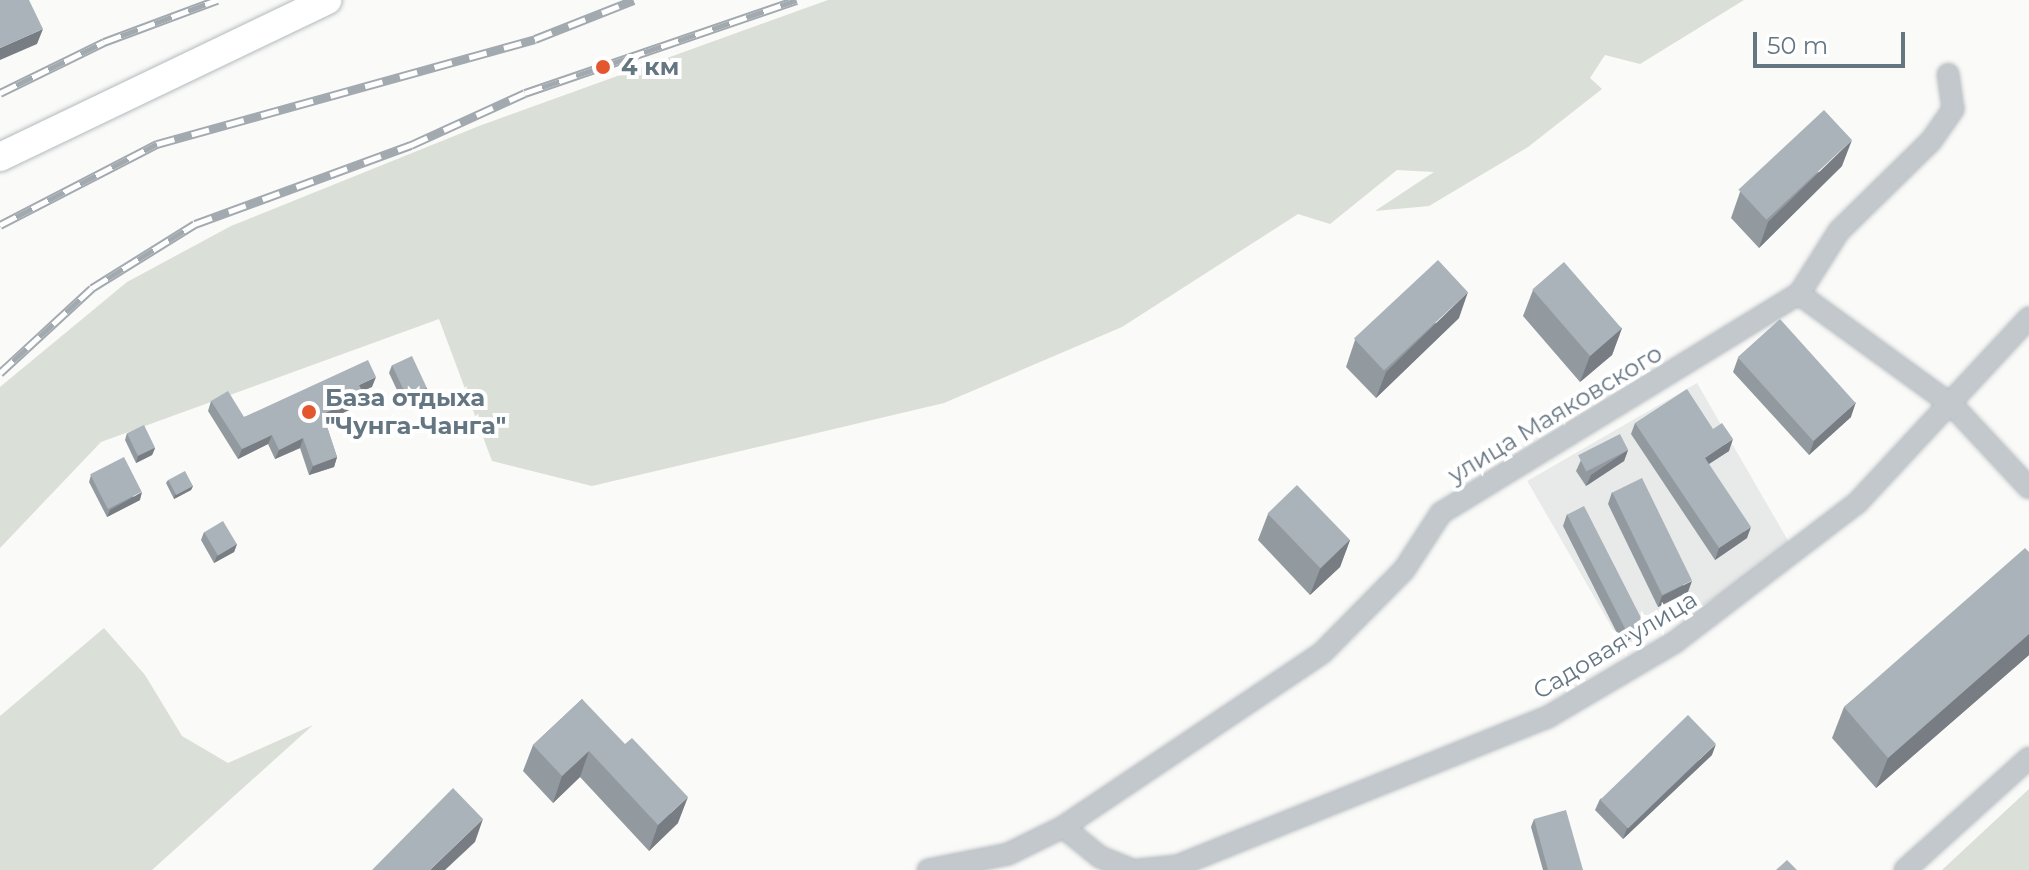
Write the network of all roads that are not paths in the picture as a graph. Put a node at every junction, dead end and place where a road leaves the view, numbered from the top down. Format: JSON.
{"nodes":[{"id":1,"x":327,"y":0,"type":"edge"},
{"id":2,"x":1948,"y":74,"type":"dead end"},
{"id":3,"x":0,"y":157,"type":"edge"},
{"id":4,"x":1799,"y":294,"type":"junction"},
{"id":5,"x":2029,"y":318,"type":"edge"},
{"id":6,"x":1952,"y":405,"type":"junction"},
{"id":7,"x":2029,"y":488,"type":"edge"},
{"id":8,"x":2029,"y":758,"type":"edge"},
{"id":9,"x":1063,"y":827,"type":"junction"},
{"id":10,"x":928,"y":870,"type":"edge"},
{"id":11,"x":1135,"y":870,"type":"edge"},
{"id":12,"x":1905,"y":870,"type":"edge"}],
"edges":[{"from":1,"to":3,"type":"street"},
{"from":2,"to":4,"type":"street","name":"улица Маяковского"},
{"from":4,"to":6,"type":"street"},
{"from":4,"to":9,"type":"street","name":"улица Маяковского"},
{"from":5,"to":6,"type":"street","name":"Садовая улица"},
{"from":6,"to":7,"type":"street"},
{"from":6,"to":11,"type":"street","name":"Садовая улица"},
{"from":8,"to":12,"type":"street"},
{"from":9,"to":10,"type":"street","name":"улица Маяковского"},
{"from":9,"to":11,"type":"street","name":"Садовая улица"}]}
